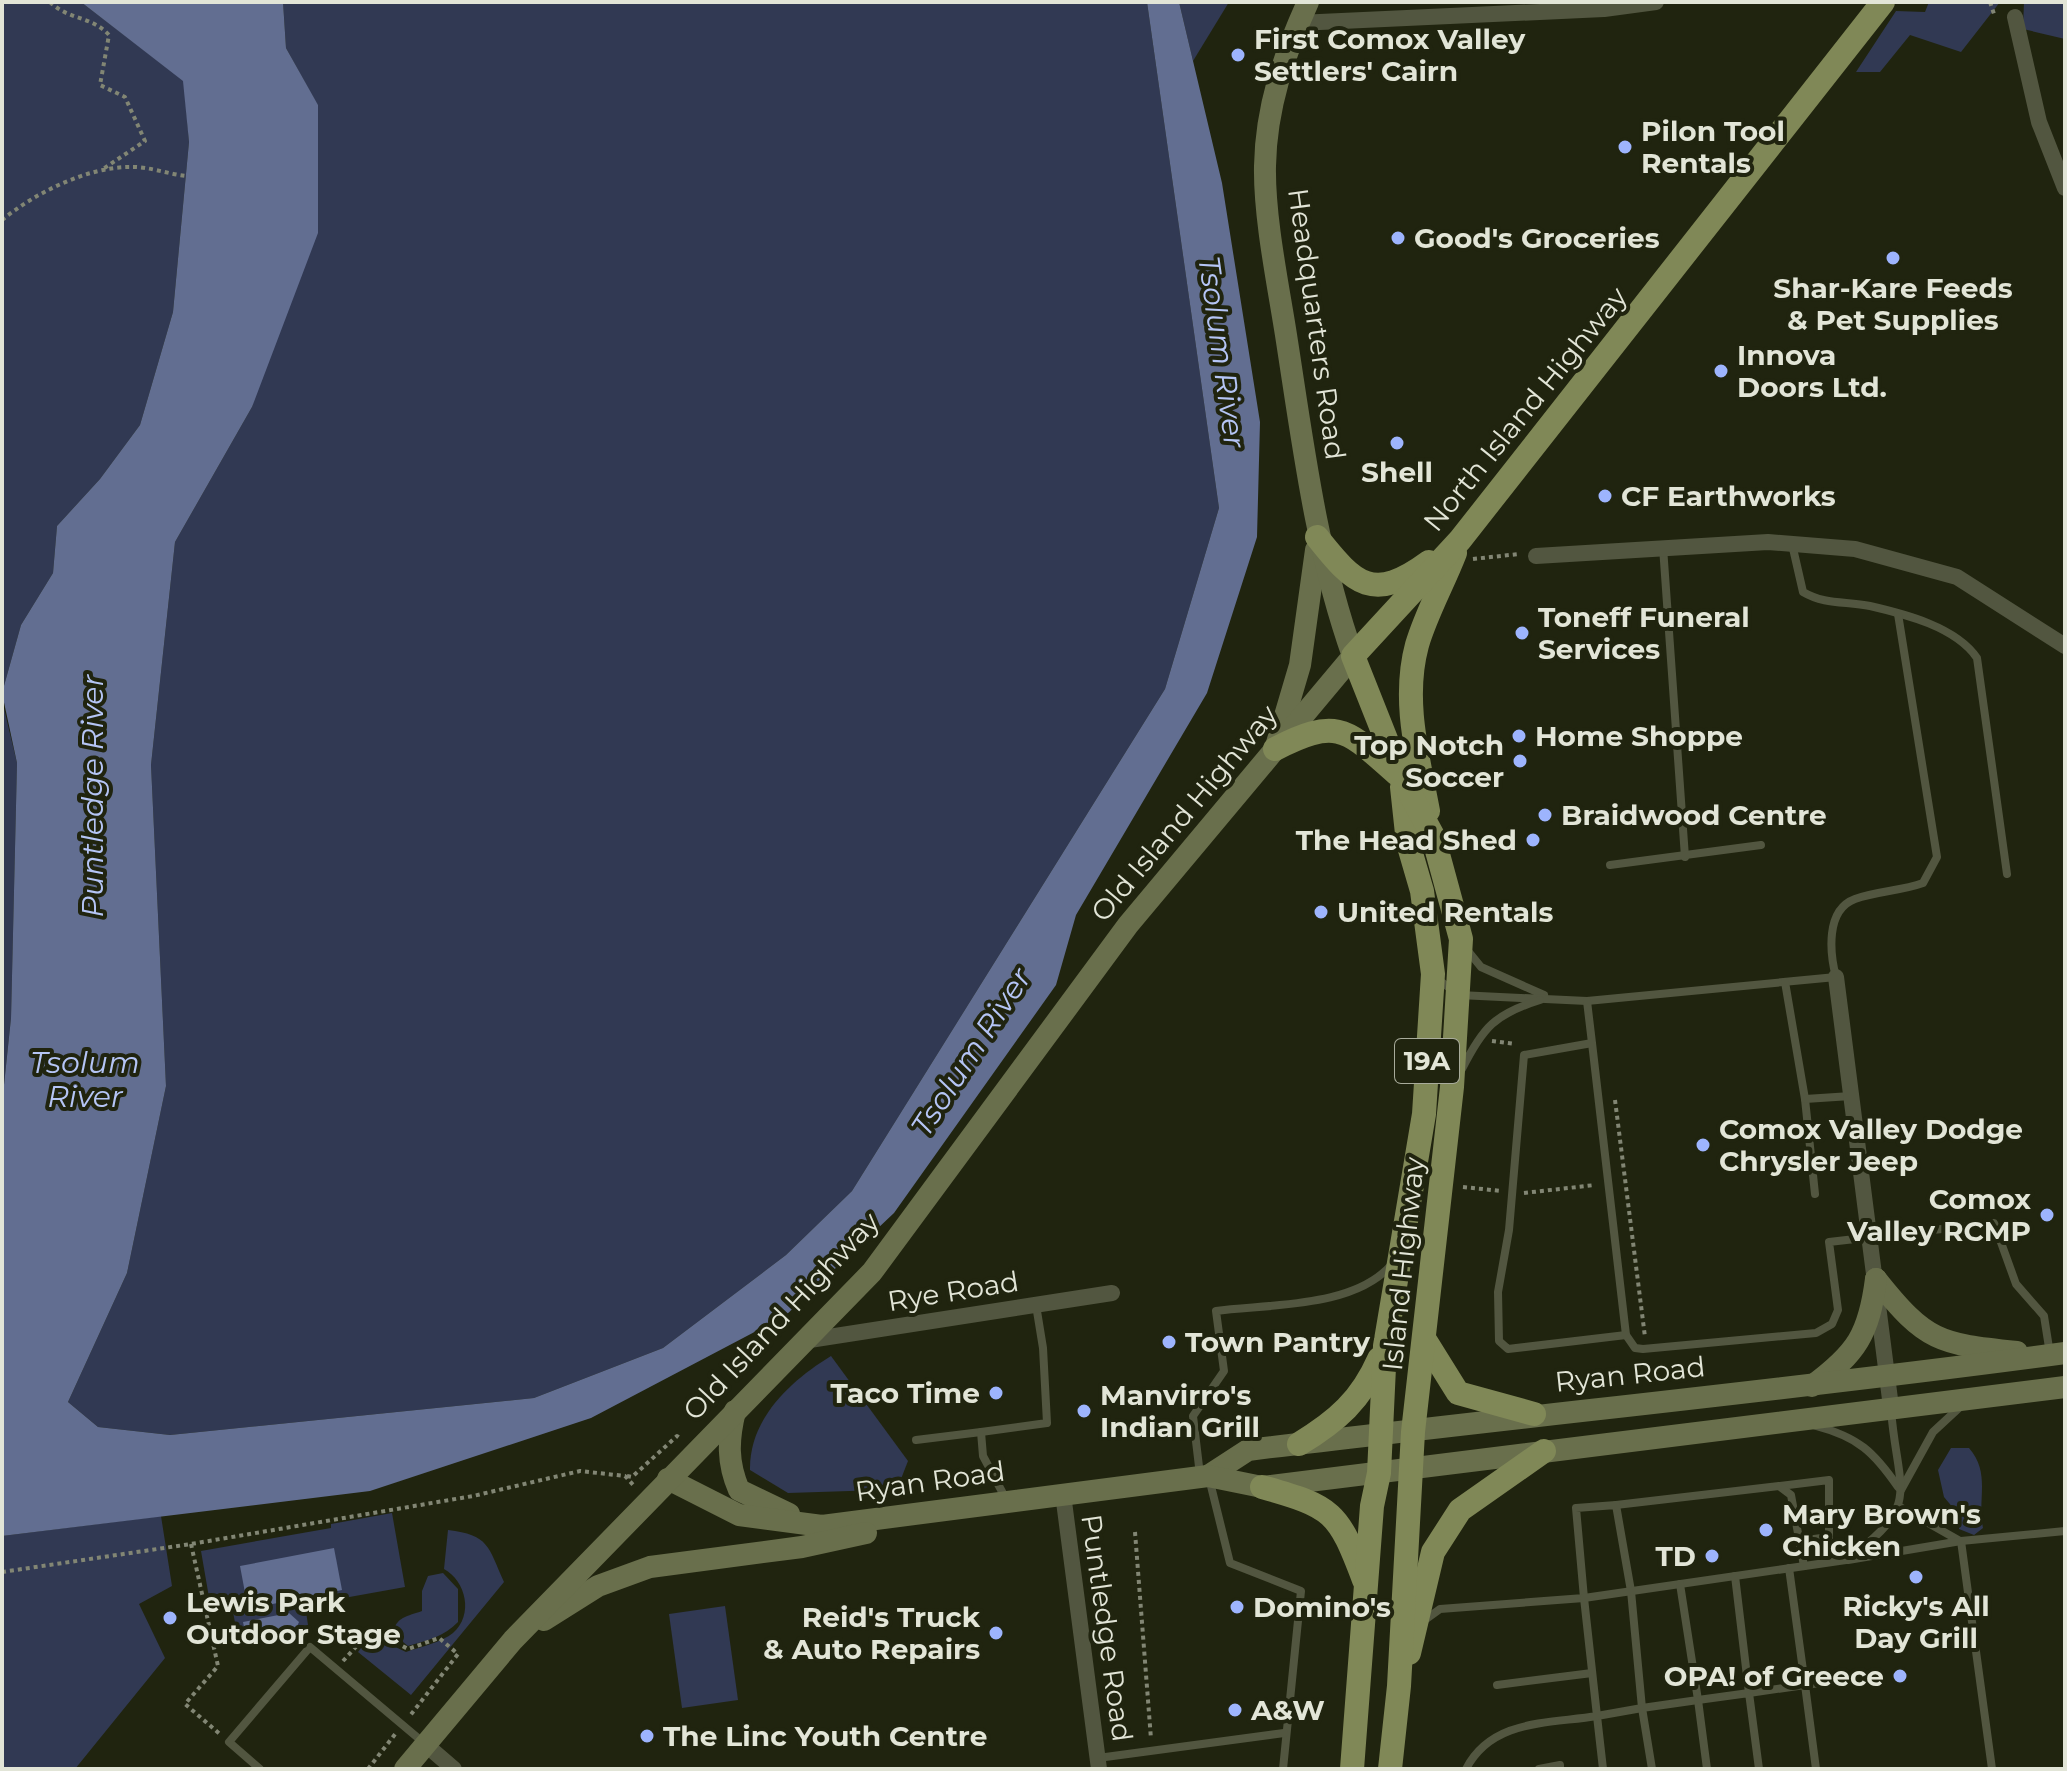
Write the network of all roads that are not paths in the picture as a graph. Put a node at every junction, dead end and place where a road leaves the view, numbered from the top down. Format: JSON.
{"nodes":[{"id":1,"x":1308,"y":2,"type":"edge"},
{"id":2,"x":1656,"y":2,"type":"edge"},
{"id":3,"x":1883,"y":2,"type":"edge"},
{"id":4,"x":2015,"y":17,"type":"dead end"},
{"id":5,"x":1298,"y":23,"type":"junction"},
{"id":6,"x":2065,"y":188,"type":"edge"},
{"id":7,"x":1317,"y":537,"type":"junction"},
{"id":8,"x":1792,"y":544,"type":"junction"},
{"id":9,"x":1663,"y":547,"type":"junction"},
{"id":10,"x":1466,"y":550,"type":"junction"},
{"id":11,"x":1529,"y":555,"type":"road end"},
{"id":12,"x":1898,"y":614,"type":"junction"},
{"id":13,"x":2065,"y":646,"type":"edge"},
{"id":14,"x":1353,"y":656,"type":"junction"},
{"id":15,"x":1275,"y":749,"type":"junction"},
{"id":16,"x":1401,"y":777,"type":"junction"},
{"id":17,"x":1433,"y":836,"type":"junction"},
{"id":18,"x":1761,"y":845,"type":"dead end"},
{"id":19,"x":1685,"y":857,"type":"junction"},
{"id":20,"x":1610,"y":865,"type":"dead end"},
{"id":21,"x":2007,"y":874,"type":"dead end"},
{"id":22,"x":1461,"y":939,"type":"junction"},
{"id":23,"x":1433,"y":974,"type":"junction"},
{"id":24,"x":1836,"y":977,"type":"junction"},
{"id":25,"x":1785,"y":982,"type":"junction"},
{"id":26,"x":1459,"y":995,"type":"junction"},
{"id":27,"x":1549,"y":997,"type":"junction"},
{"id":28,"x":1587,"y":1001,"type":"junction"},
{"id":29,"x":1592,"y":1043,"type":"junction"},
{"id":30,"x":1452,"y":1087,"type":"junction"},
{"id":31,"x":1851,"y":1096,"type":"junction"},
{"id":32,"x":1805,"y":1099,"type":"junction"},
{"id":33,"x":1815,"y":1194,"type":"dead end"},
{"id":34,"x":1869,"y":1235,"type":"junction"},
{"id":35,"x":1403,"y":1251,"type":"junction"},
{"id":36,"x":1876,"y":1279,"type":"junction"},
{"id":37,"x":1112,"y":1293,"type":"dead end"},
{"id":38,"x":1036,"y":1305,"type":"junction"},
{"id":39,"x":1626,"y":1335,"type":"junction"},
{"id":40,"x":1425,"y":1340,"type":"junction"},
{"id":41,"x":801,"y":1341,"type":"junction"},
{"id":42,"x":1385,"y":1346,"type":"junction"},
{"id":43,"x":2058,"y":1354,"type":"edge"},
{"id":44,"x":1889,"y":1378,"type":"junction"},
{"id":45,"x":1811,"y":1386,"type":"junction"},
{"id":46,"x":2065,"y":1387,"type":"edge"},
{"id":47,"x":1979,"y":1396,"type":"junction"},
{"id":48,"x":1891,"y":1407,"type":"junction"},
{"id":49,"x":735,"y":1410,"type":"junction"},
{"id":50,"x":1534,"y":1414,"type":"junction"},
{"id":51,"x":1798,"y":1421,"type":"junction"},
{"id":52,"x":981,"y":1432,"type":"junction"},
{"id":53,"x":1413,"y":1432,"type":"junction"},
{"id":54,"x":1380,"y":1434,"type":"junction"},
{"id":55,"x":916,"y":1440,"type":"dead end"},
{"id":56,"x":1299,"y":1444,"type":"junction"},
{"id":57,"x":1544,"y":1451,"type":"junction"},
{"id":58,"x":1412,"y":1469,"type":"junction"},
{"id":59,"x":1379,"y":1473,"type":"junction"},
{"id":60,"x":1204,"y":1476,"type":"junction"},
{"id":61,"x":668,"y":1479,"type":"junction"},
{"id":62,"x":1779,"y":1486,"type":"junction"},
{"id":63,"x":1262,"y":1487,"type":"junction"},
{"id":64,"x":1901,"y":1491,"type":"junction"},
{"id":65,"x":1063,"y":1494,"type":"junction"},
{"id":66,"x":1007,"y":1501,"type":"junction"},
{"id":67,"x":1616,"y":1505,"type":"junction"},
{"id":68,"x":1900,"y":1507,"type":"junction"},
{"id":69,"x":822,"y":1526,"type":"junction"},
{"id":70,"x":2065,"y":1531,"type":"edge"},
{"id":71,"x":1799,"y":1541,"type":"junction"},
{"id":72,"x":1961,"y":1541,"type":"junction"},
{"id":73,"x":1846,"y":1560,"type":"junction"},
{"id":74,"x":1804,"y":1566,"type":"junction"},
{"id":75,"x":1789,"y":1568,"type":"junction"},
{"id":76,"x":1735,"y":1576,"type":"junction"},
{"id":77,"x":1680,"y":1584,"type":"junction"},
{"id":78,"x":1368,"y":1591,"type":"junction"},
{"id":79,"x":1631,"y":1591,"type":"junction"},
{"id":80,"x":1584,"y":1598,"type":"junction"},
{"id":81,"x":1418,"y":1625,"type":"junction"},
{"id":82,"x":513,"y":1640,"type":"junction"},
{"id":83,"x":1592,"y":1673,"type":"junction"},
{"id":84,"x":1859,"y":1678,"type":"dead end"},
{"id":85,"x":1497,"y":1685,"type":"dead end"},
{"id":86,"x":1805,"y":1685,"type":"junction"},
{"id":87,"x":1399,"y":1686,"type":"junction"},
{"id":88,"x":1749,"y":1693,"type":"junction"},
{"id":89,"x":1698,"y":1700,"type":"junction"},
{"id":90,"x":1642,"y":1708,"type":"junction"},
{"id":91,"x":1597,"y":1716,"type":"junction"},
{"id":92,"x":1284,"y":1733,"type":"junction"},
{"id":93,"x":425,"y":1744,"type":"junction"},
{"id":94,"x":1098,"y":1764,"type":"edge"},
{"id":95,"x":260,"y":1769,"type":"edge"},
{"id":96,"x":405,"y":1769,"type":"edge"},
{"id":97,"x":454,"y":1769,"type":"edge"},
{"id":98,"x":1283,"y":1769,"type":"edge"},
{"id":99,"x":1352,"y":1769,"type":"edge"},
{"id":100,"x":1390,"y":1769,"type":"edge"},
{"id":101,"x":1466,"y":1769,"type":"edge"},
{"id":102,"x":1539,"y":1769,"type":"edge"},
{"id":103,"x":1560,"y":1769,"type":"edge"},
{"id":104,"x":1603,"y":1769,"type":"edge"},
{"id":105,"x":1652,"y":1769,"type":"edge"},
{"id":106,"x":1707,"y":1769,"type":"edge"},
{"id":107,"x":1759,"y":1769,"type":"edge"},
{"id":108,"x":1816,"y":1769,"type":"edge"},
{"id":109,"x":1992,"y":1769,"type":"edge"}],
"edges":[{"from":1,"to":5,"type":"main road","name":"Headquarters Road"},
{"from":2,"to":5,"type":"street"},
{"from":3,"to":10,"type":"main road","name":"North Island Highway"},
{"from":4,"to":6,"type":"street"},
{"from":5,"to":7,"type":"main road","name":"Headquarters Road"},
{"from":7,"to":10,"type":"main road"},
{"from":7,"to":14,"type":"main road","name":"Headquarters Road"},
{"from":7,"to":15,"type":"main road"},
{"from":8,"to":9,"type":"street"},
{"from":8,"to":12,"type":"lane"},
{"from":8,"to":13,"type":"street"},
{"from":9,"to":11,"type":"street"},
{"from":9,"to":19,"type":"lane"},
{"from":10,"to":14,"type":"main road","name":"North Island Highway"},
{"from":10,"to":17,"type":"main road"},
{"from":12,"to":21,"type":"lane"},
{"from":12,"to":24,"type":"lane"},
{"from":14,"to":15,"type":"main road","name":"Old Island Highway"},
{"from":14,"to":16,"type":"main road","name":"Island Highway","number":"19A"},
{"from":15,"to":16,"type":"main road"},
{"from":15,"to":41,"type":"main road","name":"Old Island Highway"},
{"from":16,"to":17,"type":"main road","name":"Island Highway","number":"19A"},
{"from":16,"to":23,"type":"main road","name":"Island Highway","number":"19A"},
{"from":17,"to":22,"type":"main road","name":"Island Highway","number":"19A"},
{"from":18,"to":19,"type":"lane"},
{"from":19,"to":20,"type":"lane"},
{"from":22,"to":26,"type":"main road","name":"Island Highway","number":"19A"},
{"from":22,"to":27,"type":"lane"},
{"from":23,"to":26,"type":"lane"},
{"from":23,"to":35,"type":"main road","name":"Island Highway","number":"19A"},
{"from":24,"to":25,"type":"lane"},
{"from":24,"to":31,"type":"street"},
{"from":25,"to":28,"type":"lane"},
{"from":25,"to":32,"type":"lane"},
{"from":26,"to":27,"type":"lane"},
{"from":26,"to":30,"type":"main road","name":"Island Highway","number":"19A"},
{"from":27,"to":28,"type":"lane"},
{"from":27,"to":30,"type":"lane"},
{"from":28,"to":29,"type":"lane"},
{"from":29,"to":39,"type":"lane"},
{"from":29,"to":39,"type":"lane"},
{"from":30,"to":40,"type":"main road","name":"Island Highway","number":"19A"},
{"from":31,"to":32,"type":"lane"},
{"from":31,"to":34,"type":"street"},
{"from":32,"to":33,"type":"lane"},
{"from":34,"to":36,"type":"street"},
{"from":34,"to":39,"type":"lane"},
{"from":34,"to":43,"type":"lane"},
{"from":35,"to":42,"type":"main road","name":"Island Highway","number":"19A"},
{"from":35,"to":60,"type":"lane"},
{"from":36,"to":43,"type":"main road"},
{"from":36,"to":44,"type":"street"},
{"from":36,"to":45,"type":"main road"},
{"from":37,"to":38,"type":"street","name":"Rye Road"},
{"from":38,"to":41,"type":"street","name":"Rye Road"},
{"from":38,"to":52,"type":"lane"},
{"from":40,"to":50,"type":"main road"},
{"from":40,"to":53,"type":"main road","name":"Island Highway","number":"19A"},
{"from":41,"to":49,"type":"main road","name":"Old Island Highway"},
{"from":42,"to":54,"type":"main road","name":"Island Highway","number":"19A"},
{"from":42,"to":56,"type":"main road"},
{"from":43,"to":44,"type":"main road","name":"Ryan Road"},
{"from":44,"to":45,"type":"main road","name":"Ryan Road"},
{"from":44,"to":48,"type":"street"},
{"from":45,"to":50,"type":"main road","name":"Ryan Road"},
{"from":46,"to":47,"type":"main road","name":"Ryan Road"},
{"from":47,"to":48,"type":"main road","name":"Ryan Road"},
{"from":47,"to":64,"type":"lane"},
{"from":48,"to":51,"type":"main road","name":"Ryan Road"},
{"from":48,"to":64,"type":"lane"},
{"from":49,"to":61,"type":"main road","name":"Old Island Highway"},
{"from":49,"to":69,"type":"main road"},
{"from":50,"to":53,"type":"main road","name":"Ryan Road"},
{"from":51,"to":57,"type":"main road","name":"Ryan Road"},
{"from":51,"to":64,"type":"lane"},
{"from":52,"to":55,"type":"lane"},
{"from":52,"to":66,"type":"lane"},
{"from":53,"to":54,"type":"main road","name":"Ryan Road"},
{"from":53,"to":58,"type":"main road","name":"Island Highway","number":"19A"},
{"from":54,"to":56,"type":"main road","name":"Ryan Road"},
{"from":54,"to":59,"type":"main road","name":"Island Highway","number":"19A"},
{"from":56,"to":60,"type":"main road","name":"Ryan Road"},
{"from":57,"to":58,"type":"main road","name":"Ryan Road"},
{"from":57,"to":81,"type":"main road"},
{"from":58,"to":59,"type":"main road","name":"Ryan Road"},
{"from":58,"to":87,"type":"main road","name":"Island Highway","number":"19A"},
{"from":59,"to":63,"type":"main road","name":"Ryan Road"},
{"from":59,"to":78,"type":"main road","name":"Island Highway","number":"19A"},
{"from":60,"to":63,"type":"main road","name":"Ryan Road"},
{"from":60,"to":65,"type":"main road","name":"Ryan Road"},
{"from":60,"to":92,"type":"lane"},
{"from":61,"to":69,"type":"main road","name":"Ryan Road"},
{"from":61,"to":82,"type":"main road","name":"Old Island Highway"},
{"from":62,"to":67,"type":"lane"},
{"from":62,"to":71,"type":"lane"},
{"from":62,"to":71,"type":"lane"},
{"from":63,"to":78,"type":"main road"},
{"from":64,"to":68,"type":"lane"},
{"from":65,"to":66,"type":"main road","name":"Ryan Road"},
{"from":65,"to":94,"type":"street","name":"Puntledge Road"},
{"from":66,"to":69,"type":"main road","name":"Ryan Road"},
{"from":66,"to":82,"type":"main road"},
{"from":67,"to":79,"type":"lane"},
{"from":67,"to":80,"type":"lane"},
{"from":68,"to":72,"type":"lane"},
{"from":68,"to":73,"type":"lane"},
{"from":70,"to":72,"type":"lane"},
{"from":71,"to":74,"type":"lane"},
{"from":72,"to":73,"type":"lane"},
{"from":72,"to":109,"type":"lane"},
{"from":73,"to":74,"type":"lane"},
{"from":74,"to":75,"type":"lane"},
{"from":75,"to":76,"type":"lane"},
{"from":75,"to":86,"type":"lane"},
{"from":76,"to":77,"type":"lane"},
{"from":76,"to":88,"type":"lane"},
{"from":77,"to":79,"type":"lane"},
{"from":77,"to":89,"type":"lane"},
{"from":78,"to":99,"type":"main road","name":"Island Highway","number":"19A"},
{"from":79,"to":80,"type":"lane"},
{"from":79,"to":90,"type":"lane"},
{"from":80,"to":81,"type":"lane"},
{"from":80,"to":83,"type":"lane"},
{"from":81,"to":87,"type":"main road"},
{"from":82,"to":93,"type":"main road","name":"Old Island Highway"},
{"from":83,"to":85,"type":"lane"},
{"from":83,"to":91,"type":"lane"},
{"from":84,"to":86,"type":"lane"},
{"from":86,"to":88,"type":"lane"},
{"from":86,"to":108,"type":"lane"},
{"from":87,"to":100,"type":"main road","name":"Island Highway","number":"19A"},
{"from":88,"to":89,"type":"lane"},
{"from":88,"to":107,"type":"lane"},
{"from":89,"to":90,"type":"lane"},
{"from":89,"to":106,"type":"lane"},
{"from":90,"to":91,"type":"lane"},
{"from":90,"to":105,"type":"lane"},
{"from":91,"to":101,"type":"lane"},
{"from":91,"to":104,"type":"lane"},
{"from":92,"to":94,"type":"lane"},
{"from":92,"to":98,"type":"lane"},
{"from":93,"to":95,"type":"lane"},
{"from":93,"to":96,"type":"main road","name":"Old Island Highway"},
{"from":93,"to":97,"type":"street"},
{"from":102,"to":103,"type":"lane"}]}
